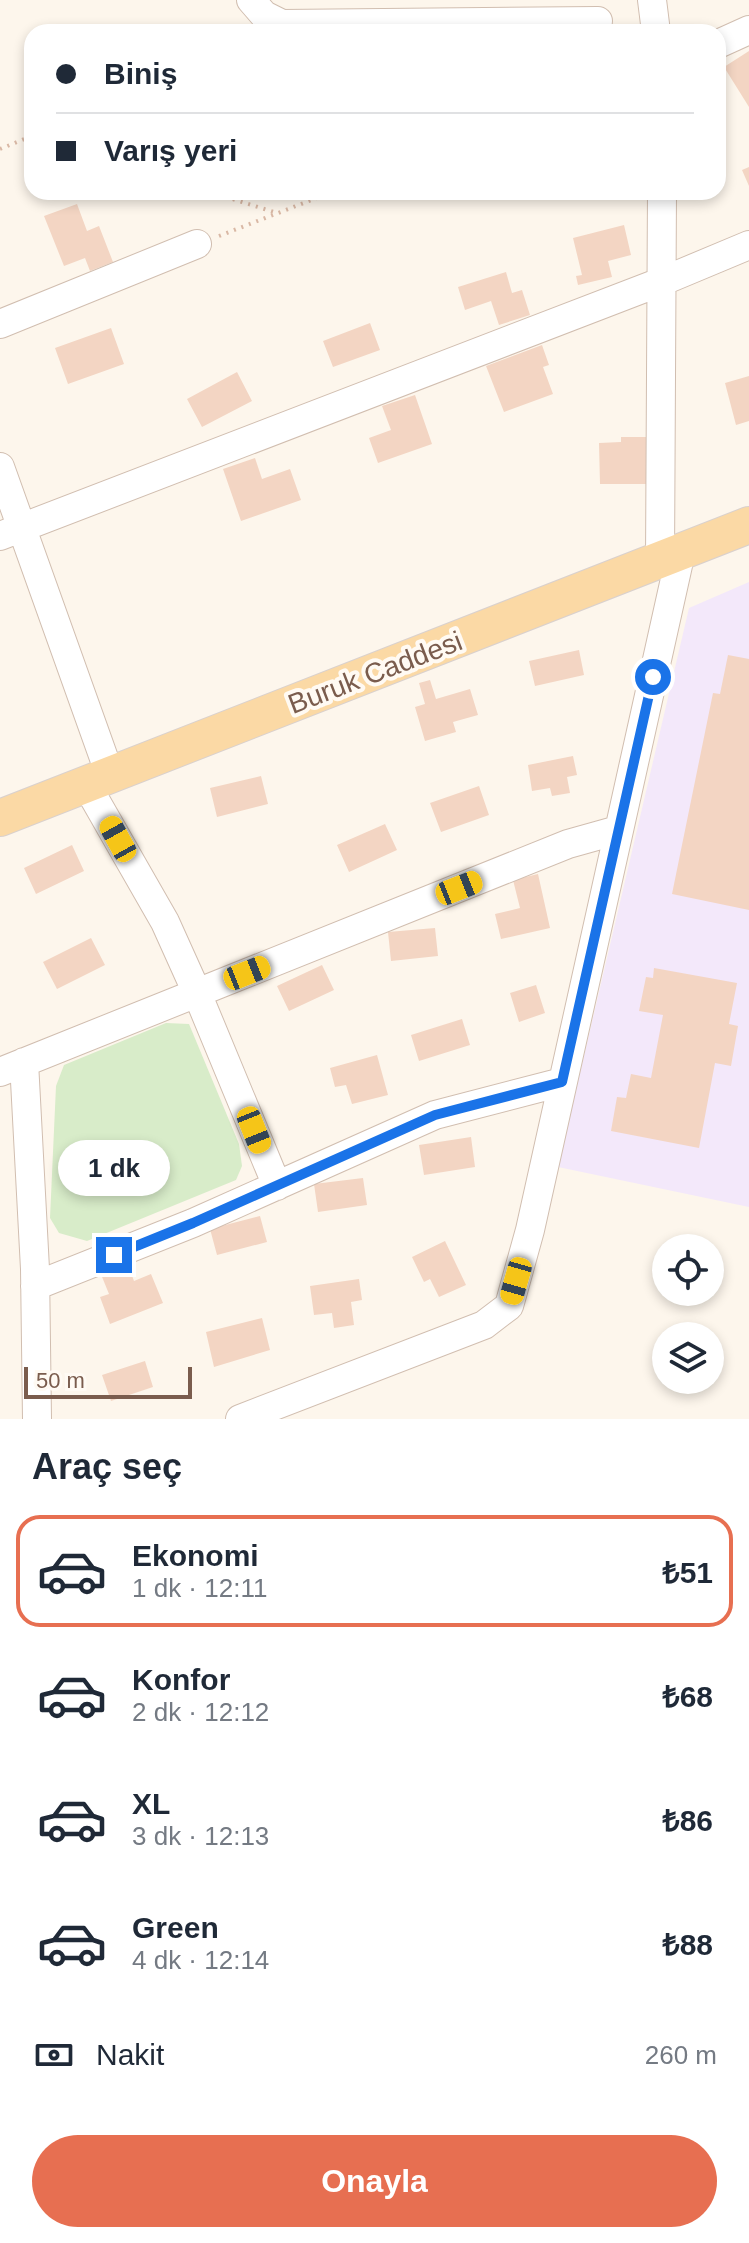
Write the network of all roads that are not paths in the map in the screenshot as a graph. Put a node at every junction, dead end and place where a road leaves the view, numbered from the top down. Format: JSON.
{"nodes":[{"id":1,"x":251,"y":0,"type":"edge"},
{"id":2,"x":652,"y":0,"type":"edge"},
{"id":3,"x":598,"y":18,"type":"edge"},
{"id":4,"x":655,"y":24,"type":"edge"},
{"id":5,"x":749,"y":30,"type":"edge"},
{"id":6,"x":726,"y":40,"type":"edge"},
{"id":7,"x":662,"y":200,"type":"edge"},
{"id":8,"x":197,"y":244,"type":"road end"},
{"id":9,"x":749,"y":245,"type":"edge"},
{"id":10,"x":663,"y":281,"type":"junction"},
{"id":11,"x":0,"y":324,"type":"edge"},
{"id":12,"x":0,"y":467,"type":"edge"},
{"id":13,"x":749,"y":525,"type":"edge"},
{"id":14,"x":11,"y":532,"type":"edge"},
{"id":15,"x":671,"y":556,"type":"junction"},
{"id":16,"x":98,"y":780,"type":"junction"},
{"id":17,"x":0,"y":818,"type":"edge"},
{"id":18,"x":618,"y":830,"type":"junction"},
{"id":19,"x":197,"y":993,"type":"junction"},
{"id":20,"x":12,"y":1067,"type":"edge"},
{"id":21,"x":562,"y":1082,"type":"junction"},
{"id":22,"x":277,"y":1186,"type":"junction"},
{"id":23,"x":35,"y":1286,"type":"junction"},
{"id":24,"x":37,"y":1419,"type":"edge"},
{"id":25,"x":240,"y":1419,"type":"edge"}],
"edges":[{"from":1,"to":3,"type":"street"},
{"from":2,"to":4,"type":"street"},
{"from":5,"to":6,"type":"street"},
{"from":7,"to":10,"type":"street"},
{"from":8,"to":11,"type":"street"},
{"from":9,"to":10,"type":"street"},
{"from":10,"to":14,"type":"street"},
{"from":10,"to":15,"type":"street"},
{"from":12,"to":14,"type":"street"},
{"from":13,"to":15,"type":"main road","name":"Buruk Caddesi"},
{"from":14,"to":16,"type":"street"},
{"from":15,"to":16,"type":"main road","name":"Buruk Caddesi"},
{"from":15,"to":18,"type":"street"},
{"from":16,"to":17,"type":"main road","name":"Buruk Caddesi"},
{"from":16,"to":19,"type":"street"},
{"from":18,"to":19,"type":"street"},
{"from":18,"to":21,"type":"street"},
{"from":19,"to":20,"type":"street"},
{"from":19,"to":22,"type":"street"},
{"from":20,"to":23,"type":"street"},
{"from":21,"to":22,"type":"street"},
{"from":21,"to":25,"type":"street"},
{"from":22,"to":23,"type":"street"},
{"from":23,"to":24,"type":"street"}]}
